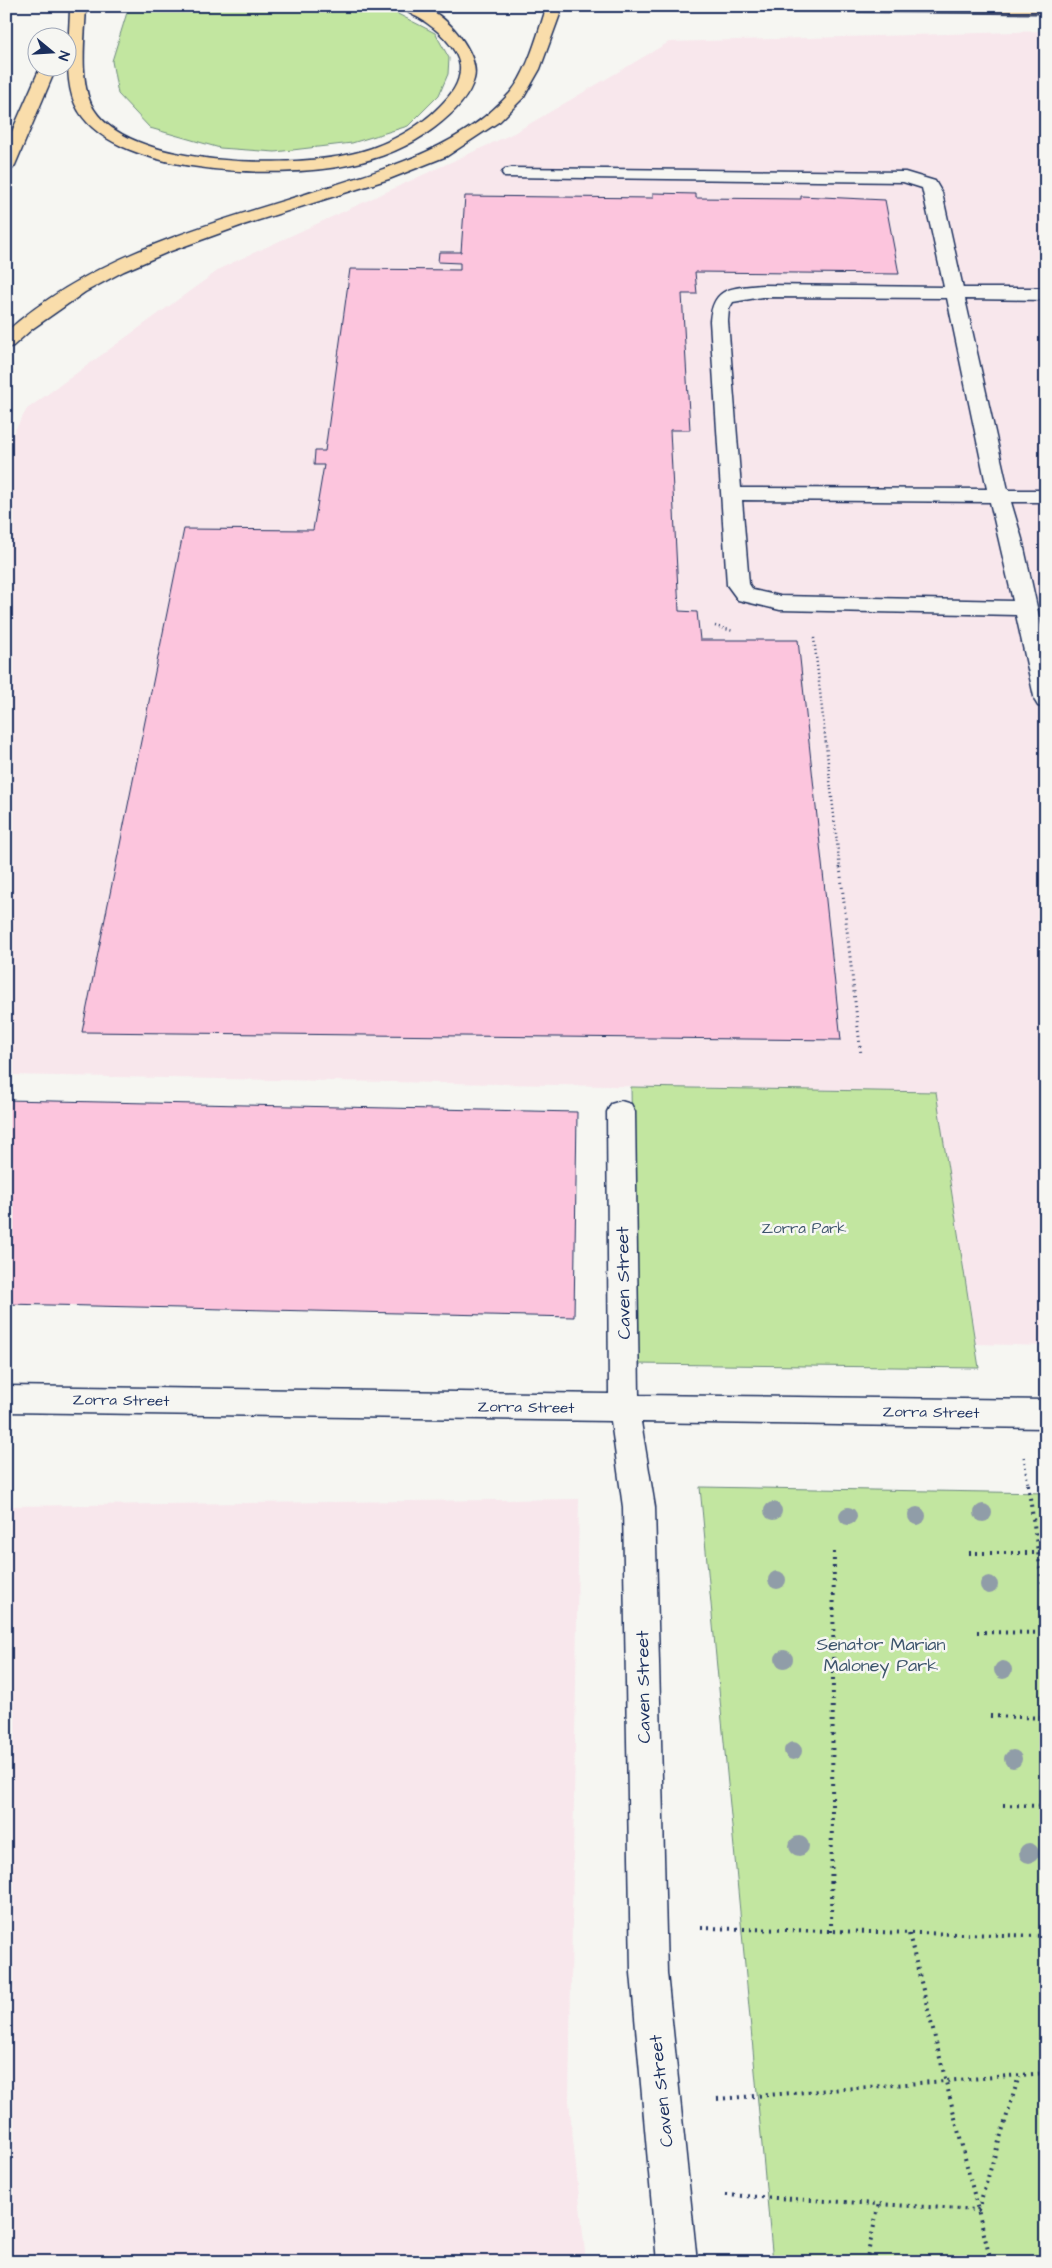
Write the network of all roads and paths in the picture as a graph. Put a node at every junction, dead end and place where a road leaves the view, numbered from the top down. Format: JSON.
{"nodes":[{"id":1,"x":74,"y":6,"type":"edge"},
{"id":2,"x":78,"y":6,"type":"edge"},
{"id":3,"x":408,"y":6,"type":"edge"},
{"id":4,"x":555,"y":6,"type":"edge"},
{"id":5,"x":781,"y":6,"type":"edge"},
{"id":6,"x":1046,"y":8,"type":"edge"},
{"id":7,"x":65,"y":28,"type":"edge"},
{"id":8,"x":44,"y":78,"type":"edge"},
{"id":9,"x":6,"y":165,"type":"edge"},
{"id":10,"x":511,"y":173,"type":"dead end"},
{"id":11,"x":956,"y":293,"type":"junction"},
{"id":12,"x":1046,"y":294,"type":"edge"},
{"id":13,"x":6,"y":342,"type":"edge"},
{"id":14,"x":731,"y":494,"type":"junction"},
{"id":15,"x":1046,"y":496,"type":"edge"},
{"id":16,"x":999,"y":497,"type":"junction"},
{"id":17,"x":1026,"y":608,"type":"junction"},
{"id":18,"x":715,"y":626,"type":"dead end"},
{"id":19,"x":737,"y":632,"type":"dead end"},
{"id":20,"x":814,"y":635,"type":"dead end"},
{"id":21,"x":1046,"y":701,"type":"edge"},
{"id":22,"x":861,"y":1055,"type":"dead end"},
{"id":23,"x":621,"y":1112,"type":"dead end"},
{"id":24,"x":6,"y":1398,"type":"edge"},
{"id":25,"x":624,"y":1408,"type":"junction"},
{"id":26,"x":1032,"y":1414,"type":"edge"},
{"id":27,"x":834,"y":1548,"type":"dead end"},
{"id":28,"x":969,"y":1553,"type":"dead end"},
{"id":29,"x":1038,"y":1553,"type":"junction"},
{"id":30,"x":1046,"y":1606,"type":"edge"},
{"id":31,"x":977,"y":1632,"type":"dead end"},
{"id":32,"x":1046,"y":1633,"type":"edge"},
{"id":33,"x":990,"y":1716,"type":"dead end"},
{"id":34,"x":1046,"y":1718,"type":"edge"},
{"id":35,"x":1003,"y":1805,"type":"dead end"},
{"id":36,"x":1046,"y":1806,"type":"edge"},
{"id":37,"x":701,"y":1928,"type":"dead end"},
{"id":38,"x":831,"y":1932,"type":"junction"},
{"id":39,"x":909,"y":1934,"type":"junction"},
{"id":40,"x":1046,"y":1936,"type":"edge"},
{"id":41,"x":1046,"y":2073,"type":"edge"},
{"id":42,"x":1019,"y":2076,"type":"junction"},
{"id":43,"x":946,"y":2082,"type":"junction"},
{"id":44,"x":717,"y":2099,"type":"dead end"},
{"id":45,"x":726,"y":2195,"type":"dead end"},
{"id":46,"x":879,"y":2203,"type":"junction"},
{"id":47,"x":978,"y":2210,"type":"junction"},
{"id":48,"x":677,"y":2262,"type":"edge"},
{"id":49,"x":866,"y":2262,"type":"edge"},
{"id":50,"x":991,"y":2262,"type":"edge"}],
"edges":[{"from":1,"to":7,"type":"main road"},
{"from":2,"to":3,"type":"main road"},
{"from":4,"to":13,"type":"main road"},
{"from":5,"to":6,"type":"main road"},
{"from":8,"to":9,"type":"main road"},
{"from":10,"to":11,"type":"street"},
{"from":11,"to":12,"type":"street"},
{"from":11,"to":14,"type":"street"},
{"from":11,"to":16,"type":"street"},
{"from":14,"to":16,"type":"street"},
{"from":14,"to":17,"type":"street"},
{"from":15,"to":16,"type":"street"},
{"from":16,"to":17,"type":"street"},
{"from":17,"to":21,"type":"street"},
{"from":18,"to":19,"type":"path"},
{"from":20,"to":22,"type":"path"},
{"from":23,"to":25,"type":"street","name":"Caven Street"},
{"from":24,"to":25,"type":"street","name":"Zorra Street"},
{"from":25,"to":26,"type":"street","name":"Zorra Street"},
{"from":25,"to":48,"type":"street","name":"Caven Street"},
{"from":26,"to":29,"type":"path"},
{"from":27,"to":38,"type":"path"},
{"from":28,"to":29,"type":"path"},
{"from":29,"to":30,"type":"path"},
{"from":31,"to":32,"type":"path"},
{"from":33,"to":34,"type":"path"},
{"from":35,"to":36,"type":"path"},
{"from":37,"to":38,"type":"path"},
{"from":38,"to":39,"type":"path"},
{"from":39,"to":40,"type":"path"},
{"from":39,"to":43,"type":"path"},
{"from":41,"to":42,"type":"path"},
{"from":42,"to":43,"type":"path"},
{"from":42,"to":47,"type":"path"},
{"from":43,"to":44,"type":"path"},
{"from":43,"to":47,"type":"path"},
{"from":45,"to":46,"type":"path"},
{"from":46,"to":47,"type":"path"},
{"from":46,"to":49,"type":"path"},
{"from":47,"to":50,"type":"path"}]}
